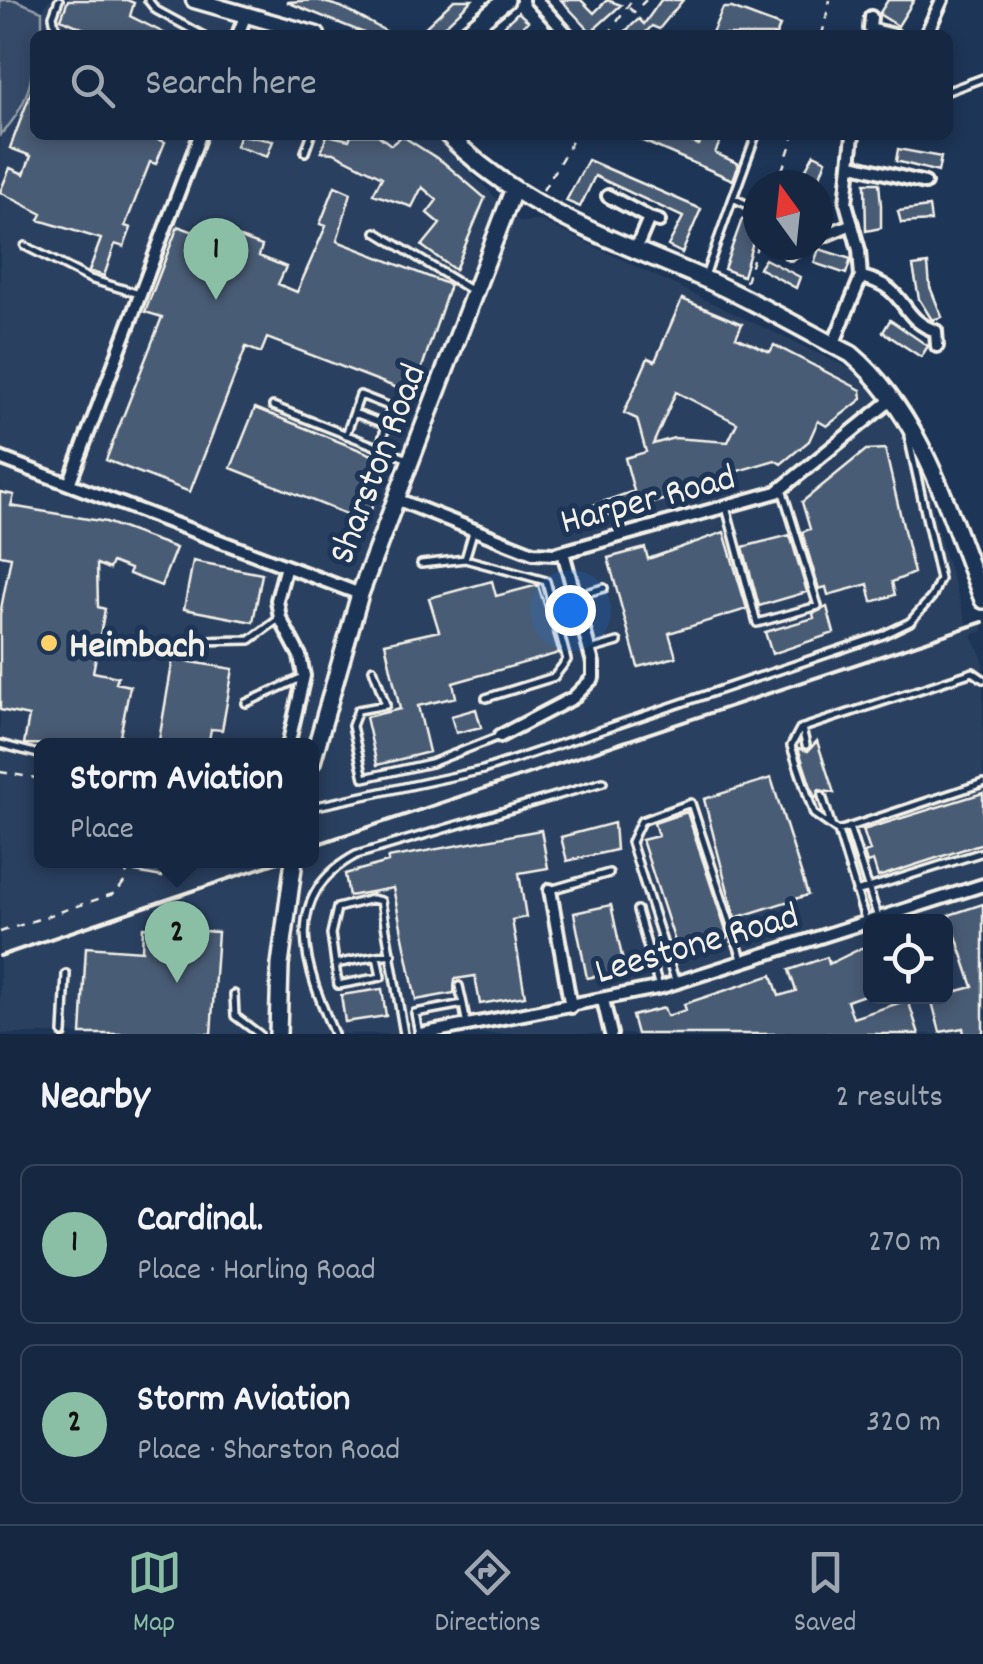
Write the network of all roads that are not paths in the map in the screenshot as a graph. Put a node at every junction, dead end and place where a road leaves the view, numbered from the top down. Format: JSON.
{"nodes":[{"id":1,"x":60,"y":0,"type":"edge"},
{"id":2,"x":148,"y":0,"type":"edge"},
{"id":3,"x":194,"y":0,"type":"edge"},
{"id":4,"x":506,"y":0,"type":"edge"},
{"id":5,"x":536,"y":0,"type":"edge"},
{"id":6,"x":942,"y":0,"type":"edge"},
{"id":7,"x":246,"y":14,"type":"junction"},
{"id":8,"x":872,"y":17,"type":"dead end"},
{"id":9,"x":56,"y":30,"type":"edge"},
{"id":10,"x":193,"y":30,"type":"edge"},
{"id":11,"x":240,"y":30,"type":"edge"},
{"id":12,"x":300,"y":30,"type":"edge"},
{"id":13,"x":469,"y":30,"type":"edge"},
{"id":14,"x":563,"y":30,"type":"edge"},
{"id":15,"x":870,"y":30,"type":"edge"},
{"id":16,"x":928,"y":30,"type":"edge"},
{"id":17,"x":983,"y":78,"type":"edge"},
{"id":18,"x":953,"y":89,"type":"edge"},
{"id":19,"x":310,"y":140,"type":"edge"},
{"id":20,"x":454,"y":140,"type":"edge"},
{"id":21,"x":754,"y":140,"type":"edge"},
{"id":22,"x":853,"y":140,"type":"edge"},
{"id":23,"x":200,"y":144,"type":"edge"},
{"id":24,"x":306,"y":152,"type":"dead end"},
{"id":25,"x":853,"y":165,"type":"junction"},
{"id":26,"x":925,"y":183,"type":"dead end"},
{"id":27,"x":514,"y":191,"type":"junction"},
{"id":28,"x":608,"y":196,"type":"dead end"},
{"id":29,"x":732,"y":198,"type":"junction"},
{"id":30,"x":743,"y":203,"type":"edge"},
{"id":31,"x":852,"y":224,"type":"junction"},
{"id":32,"x":376,"y":232,"type":"dead end"},
{"id":33,"x":833,"y":232,"type":"edge"},
{"id":34,"x":25,"y":246,"type":"dead end"},
{"id":35,"x":635,"y":251,"type":"junction"},
{"id":36,"x":861,"y":277,"type":"junction"},
{"id":37,"x":704,"y":278,"type":"junction"},
{"id":38,"x":474,"y":293,"type":"junction"},
{"id":39,"x":139,"y":294,"type":"junction"},
{"id":40,"x":833,"y":345,"type":"junction"},
{"id":41,"x":937,"y":346,"type":"dead end"},
{"id":42,"x":890,"y":400,"type":"junction"},
{"id":43,"x":273,"y":406,"type":"dead end"},
{"id":44,"x":354,"y":413,"type":"junction"},
{"id":45,"x":906,"y":424,"type":"junction"},
{"id":46,"x":386,"y":425,"type":"junction"},
{"id":47,"x":346,"y":435,"type":"junction"},
{"id":48,"x":380,"y":448,"type":"junction"},
{"id":49,"x":0,"y":458,"type":"edge"},
{"id":50,"x":411,"y":460,"type":"junction"},
{"id":51,"x":68,"y":484,"type":"junction"},
{"id":52,"x":782,"y":489,"type":"junction"},
{"id":53,"x":396,"y":499,"type":"junction"},
{"id":54,"x":726,"y":506,"type":"junction"},
{"id":55,"x":474,"y":529,"type":"junction"},
{"id":56,"x":563,"y":552,"type":"junction"},
{"id":57,"x":465,"y":559,"type":"junction"},
{"id":58,"x":420,"y":564,"type":"dead end"},
{"id":59,"x":286,"y":566,"type":"junction"},
{"id":60,"x":604,"y":588,"type":"dead end"},
{"id":61,"x":360,"y":594,"type":"junction"},
{"id":62,"x":575,"y":596,"type":"junction"},
{"id":63,"x":983,"y":600,"type":"edge"},
{"id":64,"x":280,"y":618,"type":"junction"},
{"id":65,"x":194,"y":641,"type":"dead end"},
{"id":66,"x":618,"y":642,"type":"dead end"},
{"id":67,"x":590,"y":650,"type":"junction"},
{"id":68,"x":373,"y":669,"type":"dead end"},
{"id":69,"x":304,"y":676,"type":"junction"},
{"id":70,"x":983,"y":678,"type":"edge"},
{"id":71,"x":486,"y":698,"type":"dead end"},
{"id":72,"x":246,"y":703,"type":"dead end"},
{"id":73,"x":801,"y":727,"type":"junction"},
{"id":74,"x":500,"y":736,"type":"joint"},
{"id":75,"x":290,"y":738,"type":"edge"},
{"id":76,"x":319,"y":738,"type":"edge"},
{"id":77,"x":0,"y":744,"type":"edge"},
{"id":78,"x":806,"y":745,"type":"dead end"},
{"id":79,"x":34,"y":753,"type":"edge"},
{"id":80,"x":603,"y":782,"type":"dead end"},
{"id":81,"x":983,"y":783,"type":"edge"},
{"id":82,"x":822,"y":796,"type":"dead end"},
{"id":83,"x":319,"y":805,"type":"edge"},
{"id":84,"x":849,"y":827,"type":"junction"},
{"id":85,"x":835,"y":829,"type":"junction"},
{"id":86,"x":983,"y":852,"type":"edge"},
{"id":87,"x":293,"y":868,"type":"edge"},
{"id":88,"x":609,"y":873,"type":"dead end"},
{"id":89,"x":983,"y":885,"type":"edge"},
{"id":90,"x":868,"y":888,"type":"junction"},
{"id":91,"x":550,"y":890,"type":"joint"},
{"id":92,"x":856,"y":892,"type":"junction"},
{"id":93,"x":637,"y":910,"type":"dead end"},
{"id":94,"x":863,"y":914,"type":"edge"},
{"id":95,"x":877,"y":914,"type":"edge"},
{"id":96,"x":891,"y":914,"type":"edge"},
{"id":97,"x":863,"y":923,"type":"edge"},
{"id":98,"x":392,"y":954,"type":"junction"},
{"id":99,"x":377,"y":956,"type":"junction"},
{"id":100,"x":744,"y":962,"type":"junction"},
{"id":101,"x":334,"y":964,"type":"junction"},
{"id":102,"x":66,"y":974,"type":"dead end"},
{"id":103,"x":676,"y":983,"type":"junction"},
{"id":104,"x":459,"y":986,"type":"dead end"},
{"id":105,"x":659,"y":988,"type":"junction"},
{"id":106,"x":234,"y":994,"type":"dead end"},
{"id":107,"x":603,"y":1000,"type":"junction"},
{"id":108,"x":463,"y":1004,"type":"junction"},
{"id":109,"x":571,"y":1007,"type":"junction"},
{"id":110,"x":467,"y":1026,"type":"junction"},
{"id":111,"x":63,"y":1034,"type":"edge"},
{"id":112,"x":259,"y":1034,"type":"edge"},
{"id":113,"x":278,"y":1034,"type":"edge"},
{"id":114,"x":334,"y":1034,"type":"edge"},
{"id":115,"x":404,"y":1034,"type":"edge"},
{"id":116,"x":420,"y":1034,"type":"edge"},
{"id":117,"x":611,"y":1034,"type":"edge"}],
"edges":[{"from":1,"to":9,"type":"lane"},
{"from":2,"to":10,"type":"lane"},
{"from":3,"to":7,"type":"street"},
{"from":4,"to":13,"type":"main road"},
{"from":5,"to":14,"type":"street"},
{"from":6,"to":16,"type":"street"},
{"from":7,"to":11,"type":"street"},
{"from":7,"to":12,"type":"street"},
{"from":8,"to":15,"type":"street"},
{"from":17,"to":18,"type":"lane"},
{"from":19,"to":24,"type":"lane"},
{"from":20,"to":27,"type":"main road"},
{"from":21,"to":29,"type":"lane"},
{"from":22,"to":25,"type":"street"},
{"from":23,"to":39,"type":"street"},
{"from":25,"to":26,"type":"street"},
{"from":25,"to":31,"type":"street"},
{"from":27,"to":35,"type":"main road"},
{"from":27,"to":38,"type":"main road","name":"Sharston Road"},
{"from":28,"to":35,"type":"street"},
{"from":29,"to":30,"type":"lane"},
{"from":29,"to":37,"type":"lane"},
{"from":31,"to":33,"type":"street"},
{"from":31,"to":36,"type":"street"},
{"from":32,"to":38,"type":"lane"},
{"from":34,"to":39,"type":"lane"},
{"from":35,"to":37,"type":"main road"},
{"from":36,"to":40,"type":"street"},
{"from":36,"to":41,"type":"street"},
{"from":37,"to":40,"type":"main road"},
{"from":38,"to":50,"type":"main road","name":"Sharston Road"},
{"from":39,"to":51,"type":"street"},
{"from":40,"to":42,"type":"main road"},
{"from":42,"to":45,"type":"main road"},
{"from":42,"to":52,"type":"street","name":"Harper Road"},
{"from":43,"to":47,"type":"lane"},
{"from":44,"to":46,"type":"lane"},
{"from":44,"to":46,"type":"lane"},
{"from":44,"to":47,"type":"lane"},
{"from":45,"to":63,"type":"main road"},
{"from":45,"to":83,"type":"lane"},
{"from":46,"to":48,"type":"lane"},
{"from":47,"to":48,"type":"lane"},
{"from":48,"to":50,"type":"lane"},
{"from":49,"to":51,"type":"street"},
{"from":50,"to":53,"type":"main road","name":"Sharston Road"},
{"from":51,"to":59,"type":"street"},
{"from":52,"to":54,"type":"street","name":"Harper Road"},
{"from":52,"to":54,"type":"lane"},
{"from":53,"to":55,"type":"street","name":"Harper Road"},
{"from":53,"to":61,"type":"main road","name":"Sharston Road"},
{"from":54,"to":56,"type":"street","name":"Harper Road"},
{"from":55,"to":56,"type":"street","name":"Harper Road"},
{"from":55,"to":57,"type":"lane"},
{"from":56,"to":62,"type":"street"},
{"from":57,"to":58,"type":"lane"},
{"from":57,"to":71,"type":"lane"},
{"from":59,"to":61,"type":"street"},
{"from":59,"to":64,"type":"street"},
{"from":60,"to":62,"type":"lane"},
{"from":61,"to":76,"type":"main road","name":"Sharston Road"},
{"from":62,"to":67,"type":"street"},
{"from":64,"to":65,"type":"lane"},
{"from":64,"to":69,"type":"street"},
{"from":66,"to":67,"type":"lane"},
{"from":67,"to":74,"type":"street"},
{"from":68,"to":74,"type":"lane"},
{"from":69,"to":72,"type":"lane"},
{"from":69,"to":75,"type":"street"},
{"from":70,"to":73,"type":"lane"},
{"from":73,"to":78,"type":"lane"},
{"from":73,"to":85,"type":"lane"},
{"from":77,"to":79,"type":"lane"},
{"from":80,"to":114,"type":"lane"},
{"from":81,"to":84,"type":"lane"},
{"from":82,"to":85,"type":"lane"},
{"from":84,"to":85,"type":"lane"},
{"from":84,"to":90,"type":"lane"},
{"from":85,"to":92,"type":"lane"},
{"from":86,"to":90,"type":"lane"},
{"from":87,"to":113,"type":"main road"},
{"from":88,"to":91,"type":"lane"},
{"from":89,"to":96,"type":"street","name":"Leestone Road"},
{"from":90,"to":92,"type":"lane"},
{"from":90,"to":95,"type":"lane"},
{"from":91,"to":109,"type":"street"},
{"from":92,"to":94,"type":"lane"},
{"from":93,"to":105,"type":"lane"},
{"from":97,"to":100,"type":"street","name":"Leestone Road"},
{"from":98,"to":99,"type":"lane"},
{"from":98,"to":101,"type":"lane"},
{"from":98,"to":115,"type":"lane"},
{"from":99,"to":101,"type":"lane"},
{"from":99,"to":101,"type":"lane"},
{"from":100,"to":103,"type":"street","name":"Leestone Road"},
{"from":100,"to":103,"type":"lane"},
{"from":102,"to":111,"type":"lane"},
{"from":103,"to":105,"type":"street","name":"Leestone Road"},
{"from":104,"to":108,"type":"lane"},
{"from":105,"to":107,"type":"street","name":"Leestone Road"},
{"from":106,"to":112,"type":"lane"},
{"from":107,"to":109,"type":"street","name":"Leestone Road"},
{"from":107,"to":117,"type":"street"},
{"from":108,"to":110,"type":"lane"},
{"from":108,"to":116,"type":"lane"},
{"from":109,"to":110,"type":"street","name":"Leestone Road"},
{"from":110,"to":116,"type":"street","name":"Leestone Road"}]}
